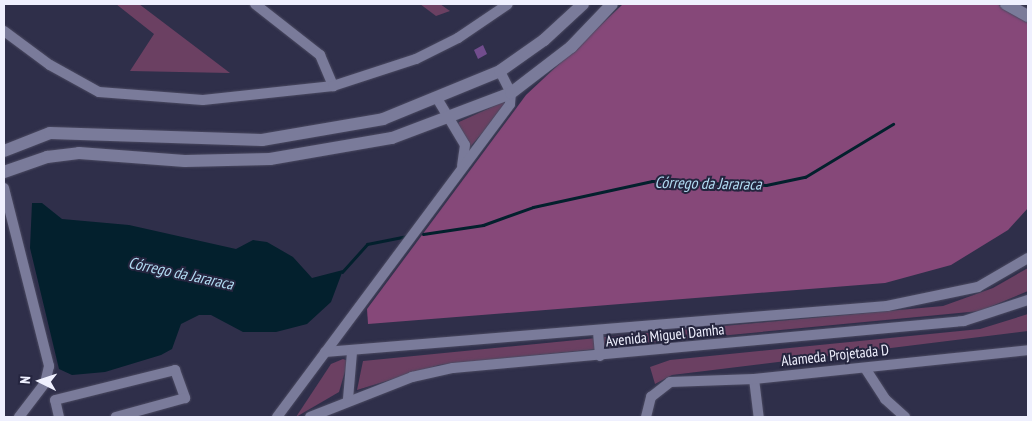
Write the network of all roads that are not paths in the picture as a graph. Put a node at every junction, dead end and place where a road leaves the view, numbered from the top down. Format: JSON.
{"nodes":[{"id":1,"x":255,"y":4,"type":"edge"},
{"id":2,"x":508,"y":4,"type":"edge"},
{"id":3,"x":583,"y":4,"type":"edge"},
{"id":4,"x":612,"y":4,"type":"edge"},
{"id":5,"x":1006,"y":4,"type":"edge"},
{"id":6,"x":1028,"y":16,"type":"edge"},
{"id":7,"x":4,"y":30,"type":"edge"},
{"id":8,"x":500,"y":71,"type":"junction"},
{"id":9,"x":333,"y":86,"type":"junction"},
{"id":10,"x":511,"y":93,"type":"junction"},
{"id":11,"x":438,"y":100,"type":"junction"},
{"id":12,"x":447,"y":121,"type":"junction"},
{"id":13,"x":5,"y":151,"type":"edge"},
{"id":14,"x":462,"y":167,"type":"junction"},
{"id":15,"x":8,"y":170,"type":"edge"},
{"id":16,"x":4,"y":188,"type":"edge"},
{"id":17,"x":1028,"y":258,"type":"edge"},
{"id":18,"x":1028,"y":300,"type":"edge"},
{"id":19,"x":598,"y":332,"type":"junction"},
{"id":20,"x":1028,"y":350,"type":"edge"},
{"id":21,"x":325,"y":352,"type":"junction"},
{"id":22,"x":352,"y":352,"type":"junction"},
{"id":23,"x":600,"y":356,"type":"junction"},
{"id":24,"x":865,"y":368,"type":"junction"},
{"id":25,"x":754,"y":378,"type":"junction"},
{"id":26,"x":348,"y":400,"type":"junction"},
{"id":27,"x":19,"y":417,"type":"edge"},
{"id":28,"x":59,"y":417,"type":"edge"},
{"id":29,"x":116,"y":417,"type":"edge"},
{"id":30,"x":277,"y":417,"type":"edge"},
{"id":31,"x":310,"y":417,"type":"edge"},
{"id":32,"x":646,"y":417,"type":"edge"},
{"id":33,"x":759,"y":417,"type":"edge"},
{"id":34,"x":905,"y":417,"type":"edge"}],
"edges":[{"from":1,"to":9,"type":"street"},
{"from":2,"to":9,"type":"street"},
{"from":3,"to":8,"type":"street"},
{"from":4,"to":10,"type":"street"},
{"from":5,"to":6,"type":"street"},
{"from":7,"to":9,"type":"street"},
{"from":8,"to":10,"type":"street"},
{"from":8,"to":11,"type":"street"},
{"from":10,"to":12,"type":"street"},
{"from":10,"to":14,"type":"street"},
{"from":11,"to":12,"type":"street"},
{"from":11,"to":13,"type":"street"},
{"from":12,"to":14,"type":"street"},
{"from":12,"to":15,"type":"street"},
{"from":13,"to":15,"type":"street"},
{"from":14,"to":21,"type":"street"},
{"from":16,"to":27,"type":"street"},
{"from":17,"to":19,"type":"street","name":"Avenida Miguel Damha"},
{"from":18,"to":23,"type":"street","name":"Avenida Miguel Damha"},
{"from":19,"to":22,"type":"street","name":"Avenida Miguel Damha"},
{"from":19,"to":23,"type":"street"},
{"from":20,"to":24,"type":"street","name":"Alameda Projetada D"},
{"from":21,"to":22,"type":"street","name":"Avenida Miguel Damha"},
{"from":21,"to":30,"type":"street"},
{"from":22,"to":26,"type":"street"},
{"from":23,"to":26,"type":"street","name":"Avenida Miguel Damha"},
{"from":24,"to":25,"type":"street","name":"Alameda Projetada D"},
{"from":24,"to":34,"type":"street"},
{"from":25,"to":32,"type":"street","name":"Alameda Projetada D"},
{"from":25,"to":33,"type":"street"},
{"from":26,"to":31,"type":"street","name":"Avenida Miguel Damha"},
{"from":28,"to":29,"type":"street"}]}
